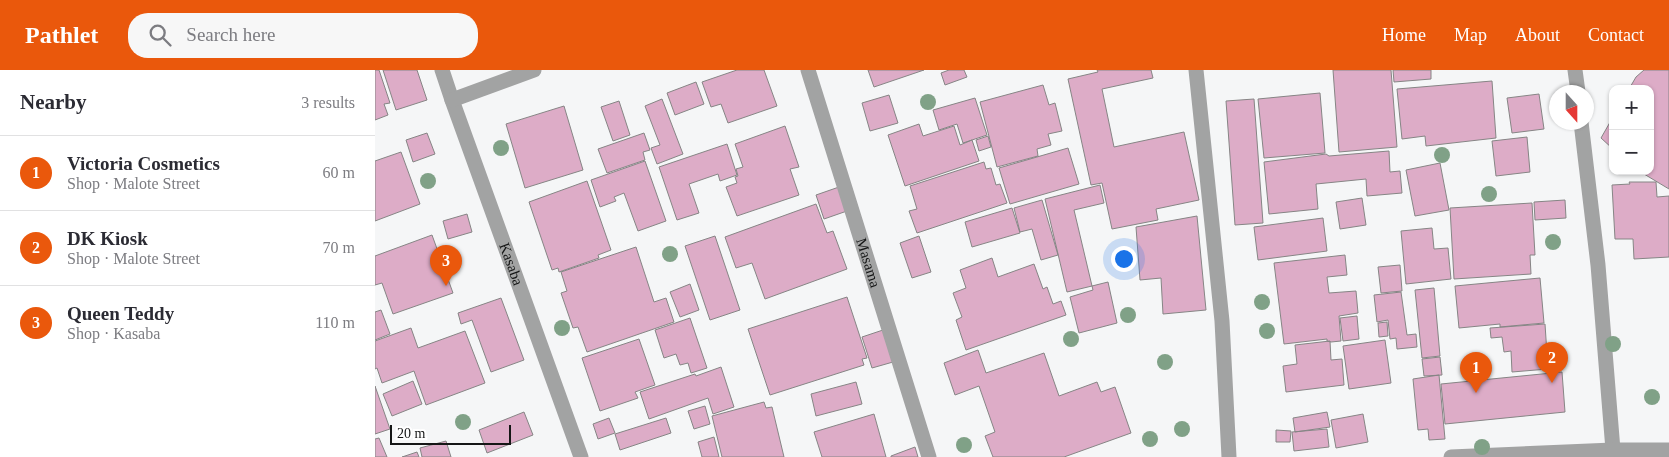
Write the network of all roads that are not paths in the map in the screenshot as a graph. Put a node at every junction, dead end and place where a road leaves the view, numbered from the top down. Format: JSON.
{"nodes":[{"id":1,"x":443,"y":70,"type":"edge"},
{"id":2,"x":534,"y":70,"type":"edge"},
{"id":3,"x":807,"y":70,"type":"edge"},
{"id":4,"x":1196,"y":70,"type":"edge"},
{"id":5,"x":1575,"y":70,"type":"edge"},
{"id":6,"x":1577,"y":85,"type":"edge"},
{"id":7,"x":452,"y":100,"type":"junction"},
{"id":8,"x":1582,"y":130,"type":"edge"},
{"id":9,"x":1613,"y":450,"type":"junction"},
{"id":10,"x":1669,"y":450,"type":"edge"},
{"id":11,"x":581,"y":457,"type":"edge"},
{"id":12,"x":929,"y":457,"type":"edge"},
{"id":13,"x":1229,"y":457,"type":"edge"},
{"id":14,"x":1451,"y":457,"type":"edge"}],
"edges":[{"from":1,"to":7,"type":"street","name":"Kasaba"},
{"from":2,"to":7,"type":"street"},
{"from":3,"to":12,"type":"street","name":"Masama"},
{"from":4,"to":13,"type":"street"},
{"from":5,"to":6,"type":"street"},
{"from":7,"to":11,"type":"street","name":"Kasaba"},
{"from":8,"to":9,"type":"street"},
{"from":9,"to":10,"type":"street"},
{"from":9,"to":14,"type":"street"}]}
